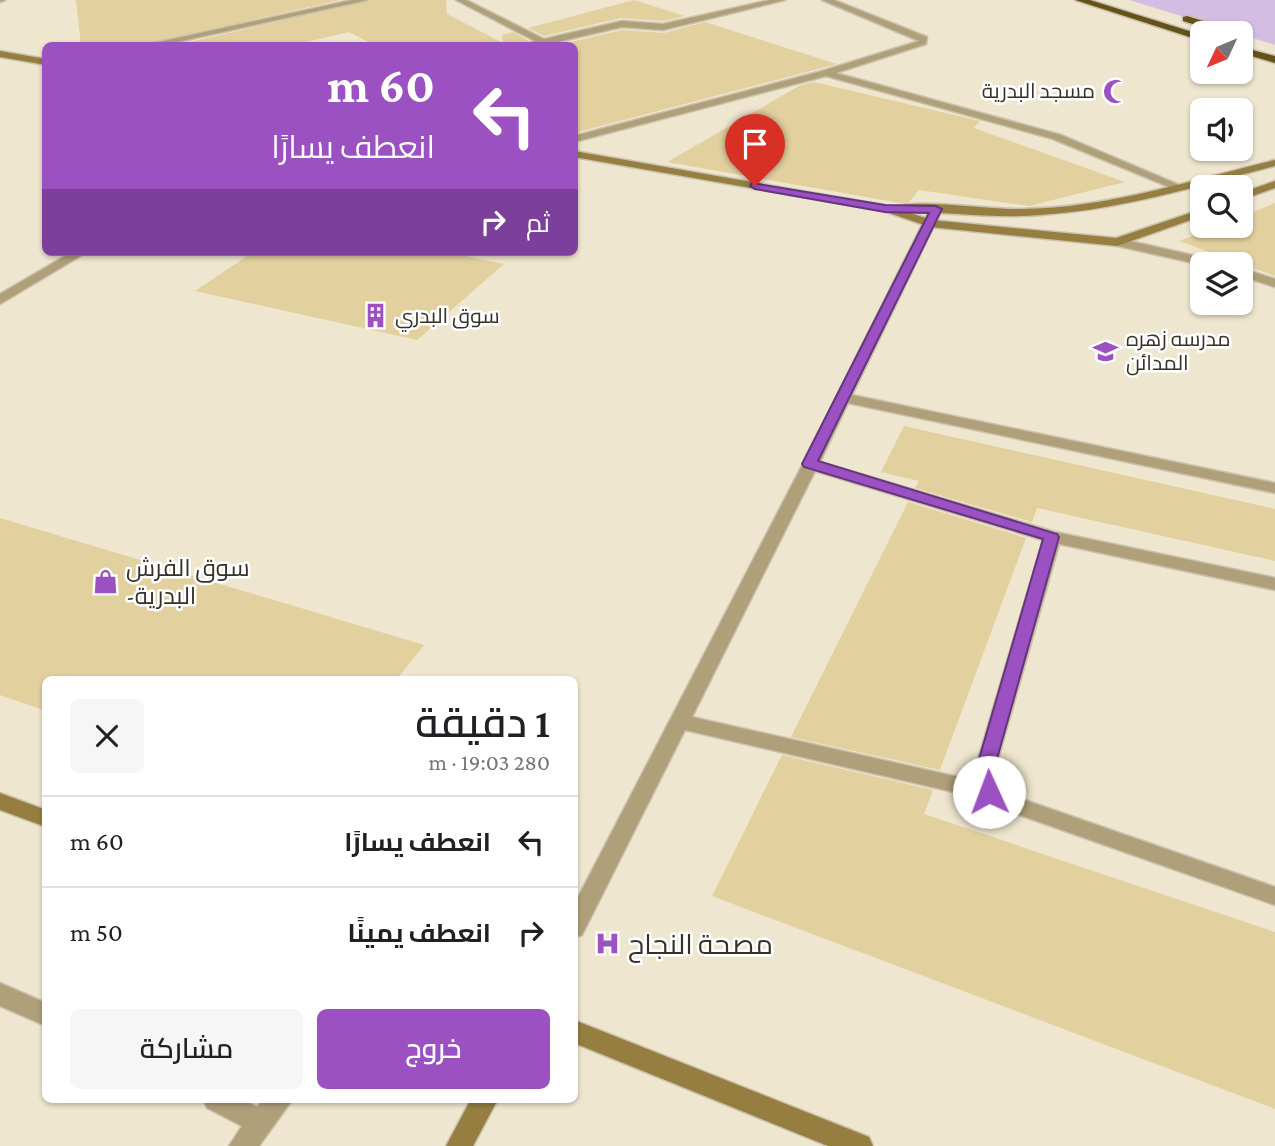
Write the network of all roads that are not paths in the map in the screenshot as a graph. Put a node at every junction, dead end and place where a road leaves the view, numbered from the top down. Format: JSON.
{"nodes":[{"id":1,"x":364,"y":0,"type":"edge"},
{"id":2,"x":460,"y":0,"type":"edge"},
{"id":3,"x":781,"y":0,"type":"edge"},
{"id":4,"x":826,"y":0,"type":"edge"},
{"id":5,"x":1080,"y":0,"type":"edge"},
{"id":6,"x":1171,"y":15,"type":"dead end"},
{"id":7,"x":1191,"y":21,"type":"edge"},
{"id":8,"x":1190,"y":34,"type":"edge"},
{"id":9,"x":163,"y":42,"type":"edge"},
{"id":10,"x":543,"y":42,"type":"joint"},
{"id":11,"x":0,"y":54,"type":"edge"},
{"id":12,"x":1253,"y":54,"type":"edge"},
{"id":13,"x":1275,"y":60,"type":"edge"},
{"id":14,"x":42,"y":61,"type":"edge"},
{"id":15,"x":825,"y":73,"type":"junction"},
{"id":16,"x":578,"y":138,"type":"edge"},
{"id":17,"x":578,"y":155,"type":"edge"},
{"id":18,"x":1275,"y":163,"type":"edge"},
{"id":19,"x":1275,"y":184,"type":"edge"},
{"id":20,"x":1178,"y":187,"type":"junction"},
{"id":21,"x":1253,"y":192,"type":"edge"},
{"id":22,"x":933,"y":216,"type":"junction"},
{"id":23,"x":1190,"y":216,"type":"edge"},
{"id":24,"x":1117,"y":242,"type":"junction"},
{"id":25,"x":74,"y":256,"type":"edge"},
{"id":26,"x":1190,"y":259,"type":"edge"},
{"id":27,"x":1253,"y":276,"type":"edge"},
{"id":28,"x":1275,"y":283,"type":"edge"},
{"id":29,"x":0,"y":300,"type":"edge"},
{"id":30,"x":843,"y":398,"type":"junction"},
{"id":31,"x":810,"y":464,"type":"junction"},
{"id":32,"x":1275,"y":488,"type":"edge"},
{"id":33,"x":1052,"y":537,"type":"junction"},
{"id":34,"x":1275,"y":584,"type":"edge"},
{"id":35,"x":679,"y":721,"type":"junction"},
{"id":36,"x":989,"y":792,"type":"junction"},
{"id":37,"x":0,"y":801,"type":"edge"},
{"id":38,"x":42,"y":817,"type":"edge"},
{"id":39,"x":1275,"y":895,"type":"edge"},
{"id":40,"x":578,"y":920,"type":"edge"},
{"id":41,"x":0,"y":994,"type":"edge"},
{"id":42,"x":42,"y":1013,"type":"edge"},
{"id":43,"x":578,"y":1033,"type":"edge"},
{"id":44,"x":224,"y":1103,"type":"edge"},
{"id":45,"x":277,"y":1103,"type":"edge"},
{"id":46,"x":483,"y":1103,"type":"edge"},
{"id":47,"x":261,"y":1122,"type":"junction"},
{"id":48,"x":242,"y":1146,"type":"edge"},
{"id":49,"x":459,"y":1146,"type":"edge"},
{"id":50,"x":860,"y":1146,"type":"edge"}],
"edges":[{"from":1,"to":9,"type":"street"},
{"from":2,"to":10,"type":"street"},
{"from":3,"to":10,"type":"street"},
{"from":4,"to":15,"type":"street"},
{"from":5,"to":8,"type":"highway"},
{"from":6,"to":7,"type":"highway"},
{"from":11,"to":14,"type":"main road"},
{"from":12,"to":13,"type":"highway"},
{"from":15,"to":16,"type":"street"},
{"from":15,"to":20,"type":"street"},
{"from":17,"to":22,"type":"main road"},
{"from":18,"to":20,"type":"main road"},
{"from":19,"to":21,"type":"main road"},
{"from":20,"to":22,"type":"main road"},
{"from":22,"to":24,"type":"main road"},
{"from":22,"to":30,"type":"street"},
{"from":23,"to":24,"type":"main road"},
{"from":24,"to":26,"type":"street"},
{"from":25,"to":29,"type":"street"},
{"from":27,"to":28,"type":"street"},
{"from":30,"to":31,"type":"street"},
{"from":30,"to":32,"type":"street"},
{"from":31,"to":33,"type":"street"},
{"from":31,"to":35,"type":"street"},
{"from":33,"to":34,"type":"street"},
{"from":33,"to":36,"type":"street"},
{"from":35,"to":36,"type":"street"},
{"from":35,"to":40,"type":"street"},
{"from":36,"to":39,"type":"street"},
{"from":37,"to":38,"type":"main road"},
{"from":41,"to":42,"type":"street"},
{"from":43,"to":50,"type":"main road"},
{"from":44,"to":47,"type":"street"},
{"from":45,"to":47,"type":"street"},
{"from":46,"to":49,"type":"main road"},
{"from":47,"to":48,"type":"street"}]}
